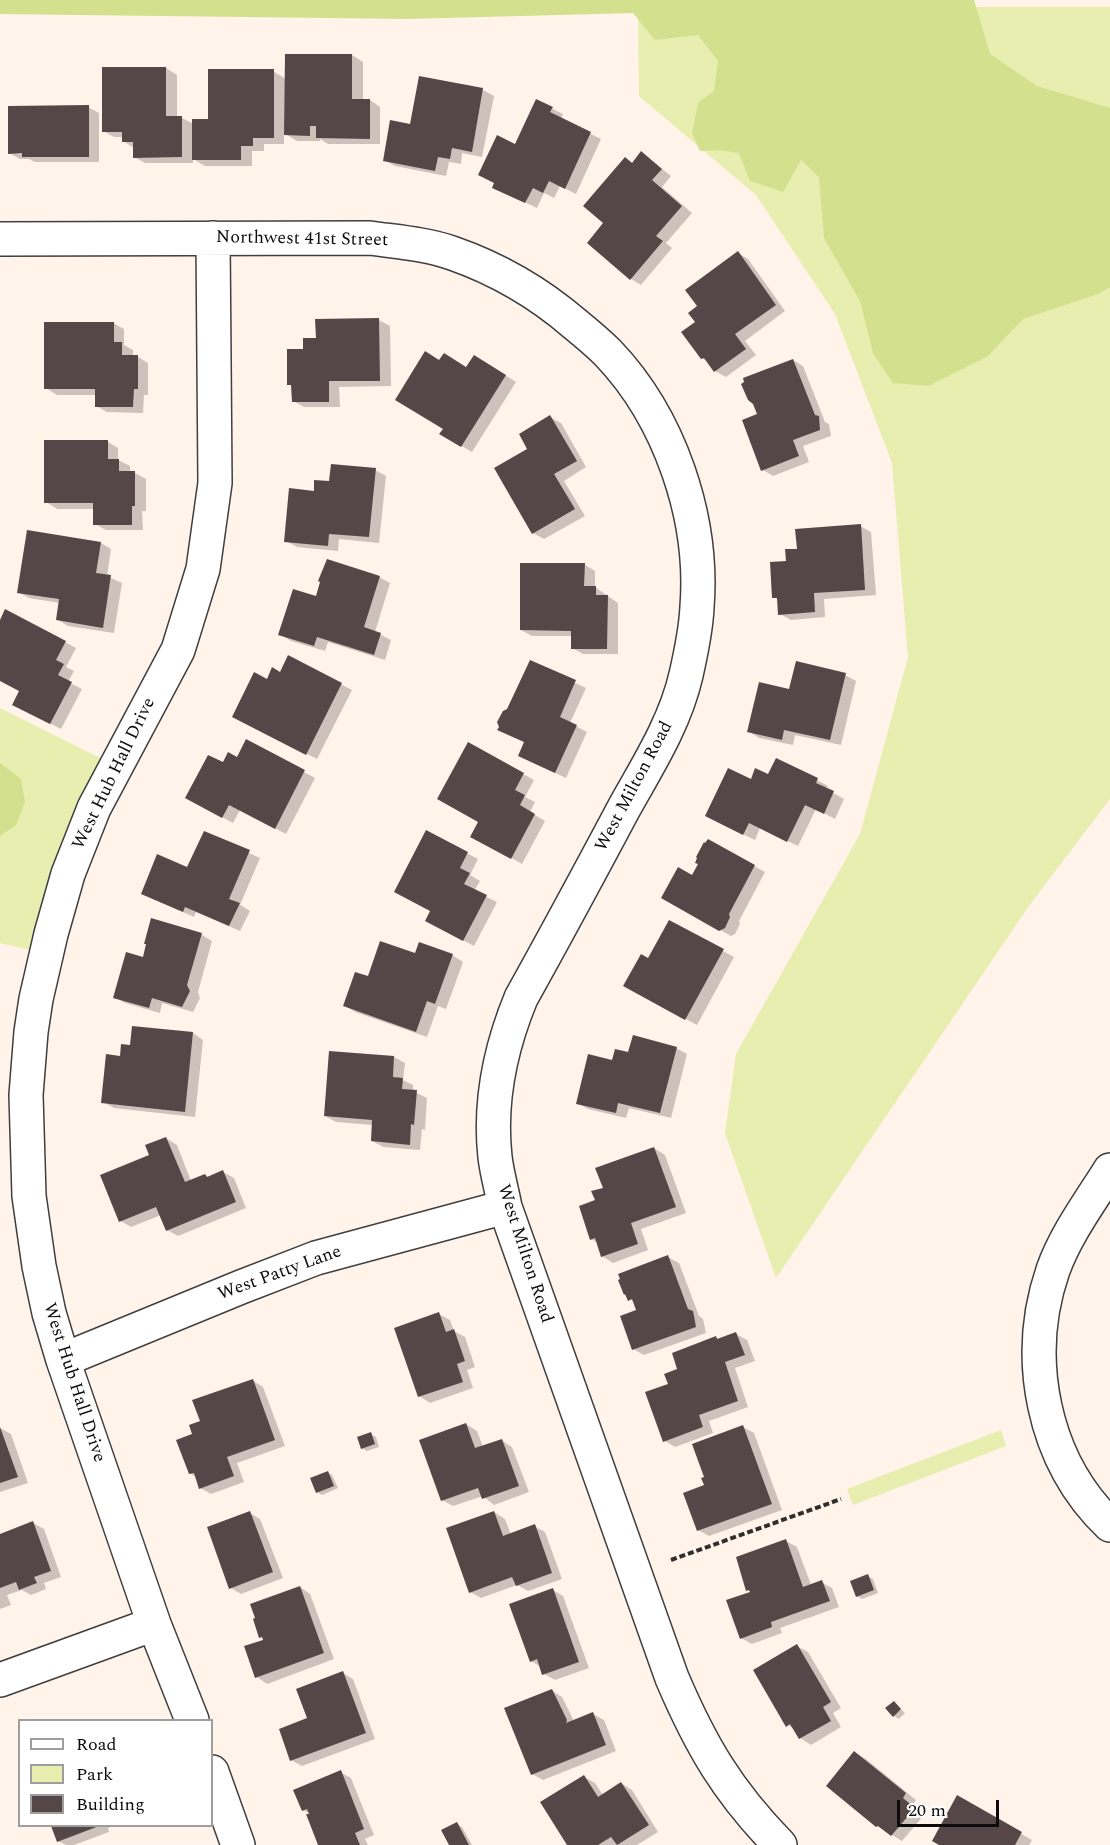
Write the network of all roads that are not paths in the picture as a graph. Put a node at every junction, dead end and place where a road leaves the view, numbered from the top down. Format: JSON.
{"nodes":[{"id":1,"x":213,"y":238,"type":"junction"},
{"id":2,"x":0,"y":239,"type":"edge"},
{"id":3,"x":608,"y":352,"type":"joint"},
{"id":4,"x":1110,"y":1170,"type":"edge"},
{"id":5,"x":505,"y":1207,"type":"junction"},
{"id":6,"x":63,"y":1360,"type":"junction"},
{"id":7,"x":1110,"y":1525,"type":"edge"},
{"id":8,"x":154,"y":1624,"type":"junction"},
{"id":9,"x":0,"y":1680,"type":"edge"},
{"id":10,"x":192,"y":1719,"type":"edge"},
{"id":11,"x":213,"y":1775,"type":"edge"},
{"id":12,"x":238,"y":1845,"type":"edge"},
{"id":13,"x":780,"y":1845,"type":"edge"}],
"edges":[{"from":1,"to":2,"type":"street","name":"Northwest 41st Street"},
{"from":1,"to":3,"type":"street","name":"Northwest 41st Street"},
{"from":1,"to":6,"type":"street","name":"West Hub Hall Drive"},
{"from":3,"to":5,"type":"street","name":"West Milton Road"},
{"from":4,"to":7,"type":"street"},
{"from":5,"to":6,"type":"street","name":"West Patty Lane"},
{"from":5,"to":13,"type":"street","name":"West Milton Road"},
{"from":6,"to":8,"type":"street","name":"West Hub Hall Drive"},
{"from":8,"to":9,"type":"street"},
{"from":8,"to":10,"type":"street","name":"West Hub Hall Drive"},
{"from":11,"to":12,"type":"street"}]}
